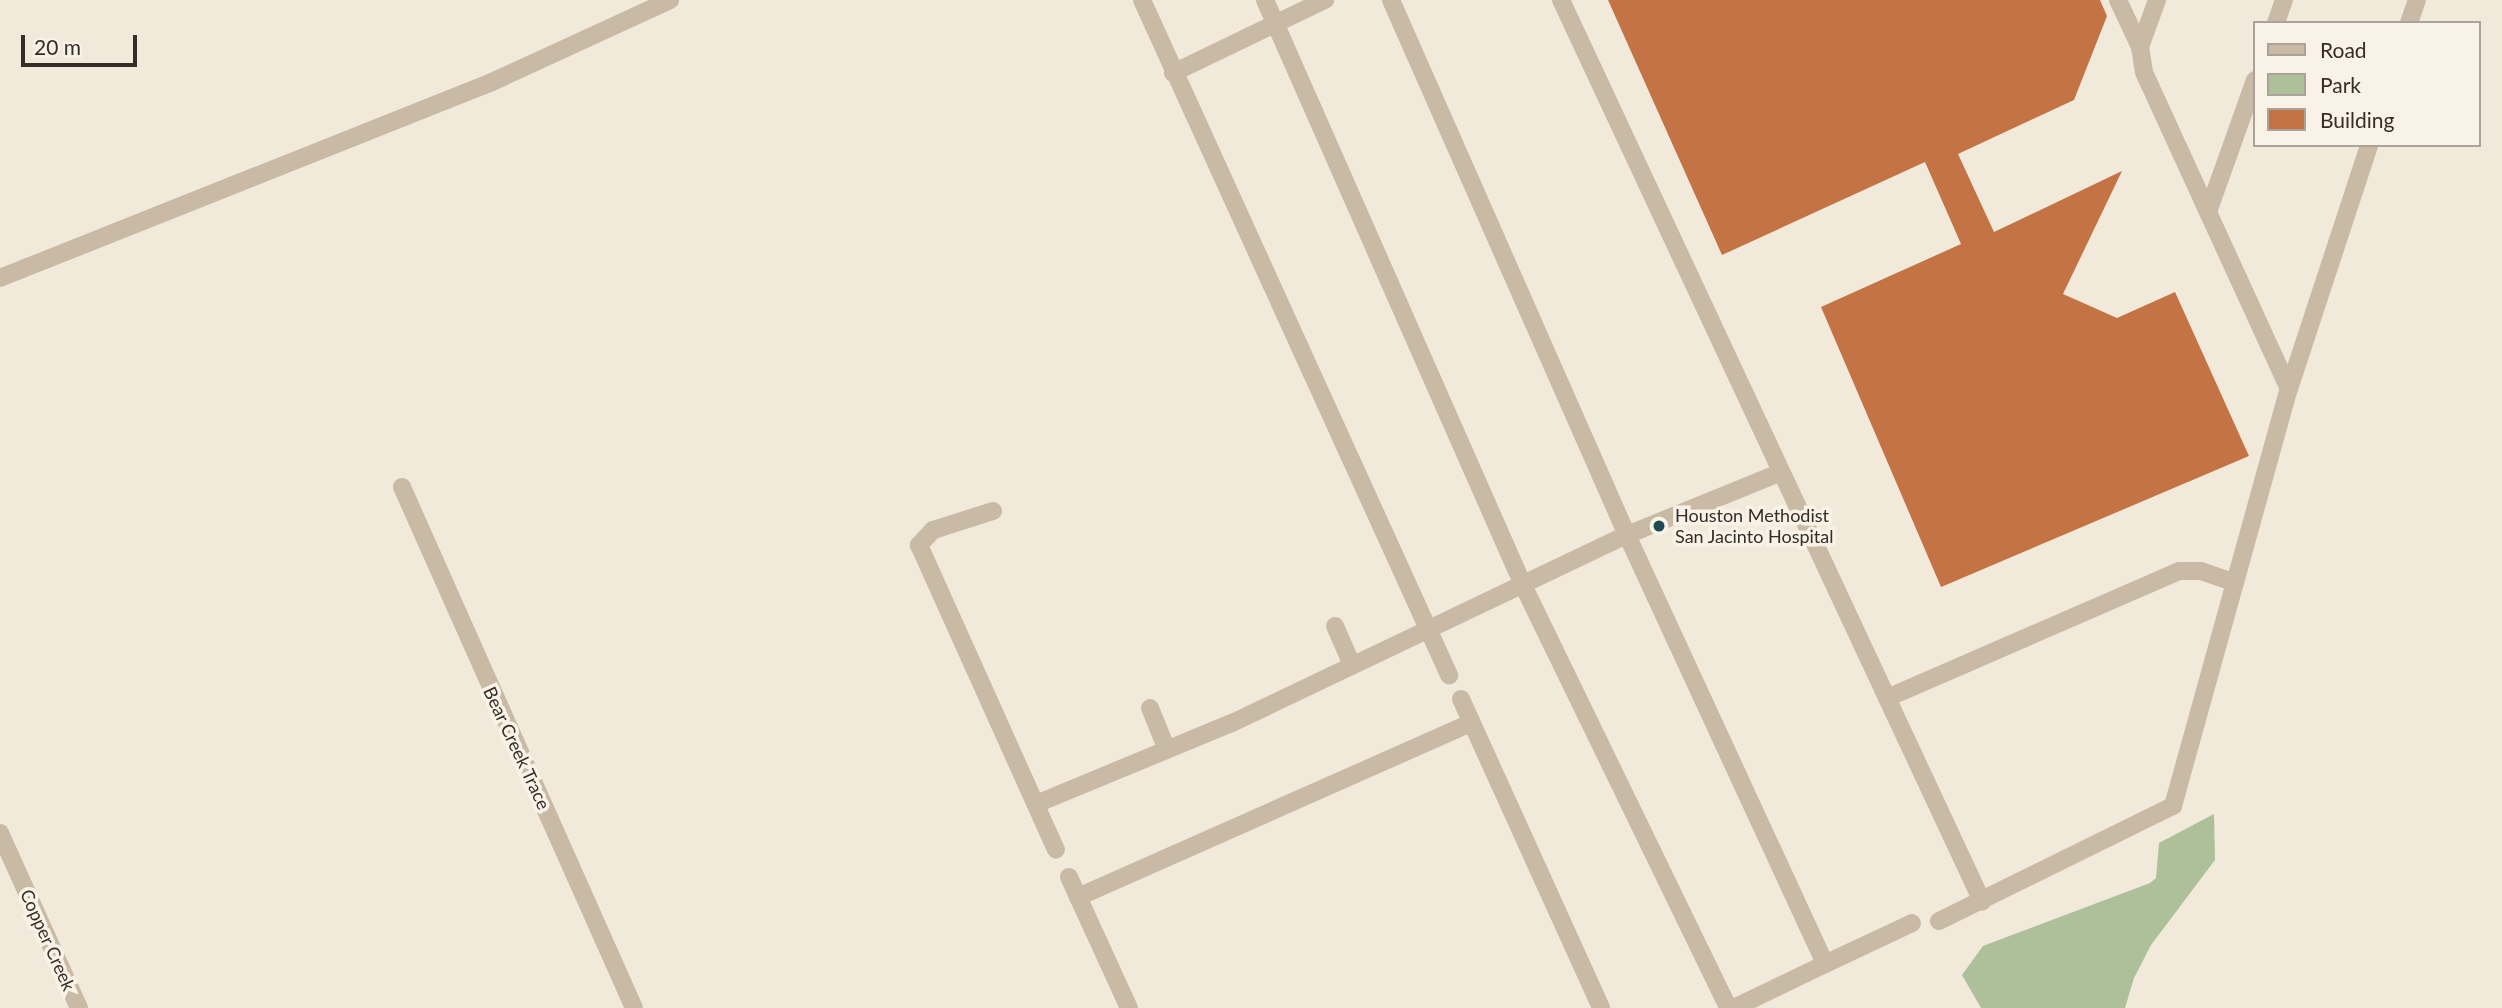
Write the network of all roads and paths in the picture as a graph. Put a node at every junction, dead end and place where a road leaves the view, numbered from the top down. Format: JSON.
{"nodes":[{"id":1,"x":670,"y":0,"type":"edge"},
{"id":2,"x":1142,"y":0,"type":"edge"},
{"id":3,"x":1265,"y":0,"type":"edge"},
{"id":4,"x":1325,"y":0,"type":"edge"},
{"id":5,"x":1391,"y":0,"type":"edge"},
{"id":6,"x":1561,"y":0,"type":"edge"},
{"id":7,"x":2118,"y":0,"type":"edge"},
{"id":8,"x":2157,"y":0,"type":"edge"},
{"id":9,"x":2284,"y":0,"type":"edge"},
{"id":10,"x":2417,"y":0,"type":"edge"},
{"id":11,"x":2277,"y":21,"type":"edge"},
{"id":12,"x":2410,"y":21,"type":"edge"},
{"id":13,"x":1275,"y":23,"type":"junction"},
{"id":14,"x":2140,"y":47,"type":"junction"},
{"id":15,"x":1173,"y":73,"type":"junction"},
{"id":16,"x":2254,"y":83,"type":"edge"},
{"id":17,"x":2368,"y":147,"type":"edge"},
{"id":18,"x":2208,"y":212,"type":"junction"},
{"id":19,"x":0,"y":278,"type":"edge"},
{"id":20,"x":2289,"y":389,"type":"junction"},
{"id":21,"x":1782,"y":472,"type":"junction"},
{"id":22,"x":402,"y":487,"type":"dead end"},
{"id":23,"x":993,"y":511,"type":"dead end"},
{"id":24,"x":1627,"y":535,"type":"junction"},
{"id":25,"x":2235,"y":583,"type":"junction"},
{"id":26,"x":1523,"y":585,"type":"junction"},
{"id":27,"x":1335,"y":626,"type":"dead end"},
{"id":28,"x":1428,"y":628,"type":"junction"},
{"id":29,"x":1352,"y":665,"type":"junction"},
{"id":30,"x":1449,"y":675,"type":"dead end"},
{"id":31,"x":1887,"y":698,"type":"junction"},
{"id":32,"x":1461,"y":699,"type":"dead end"},
{"id":33,"x":1150,"y":708,"type":"dead end"},
{"id":34,"x":1471,"y":723,"type":"junction"},
{"id":35,"x":1167,"y":750,"type":"junction"},
{"id":36,"x":1035,"y":804,"type":"junction"},
{"id":37,"x":0,"y":833,"type":"edge"},
{"id":38,"x":1056,"y":850,"type":"dead end"},
{"id":39,"x":1069,"y":877,"type":"dead end"},
{"id":40,"x":1078,"y":897,"type":"junction"},
{"id":41,"x":1982,"y":901,"type":"junction"},
{"id":42,"x":1939,"y":921,"type":"dead end"},
{"id":43,"x":1912,"y":923,"type":"dead end"},
{"id":44,"x":1825,"y":964,"type":"junction"},
{"id":45,"x":79,"y":1008,"type":"edge"},
{"id":46,"x":634,"y":1008,"type":"edge"},
{"id":47,"x":1129,"y":1008,"type":"edge"},
{"id":48,"x":1601,"y":1008,"type":"edge"},
{"id":49,"x":1728,"y":1008,"type":"edge"},
{"id":50,"x":1734,"y":1008,"type":"edge"}],
"edges":[{"from":1,"to":19,"type":"street"},
{"from":2,"to":15,"type":"street"},
{"from":3,"to":13,"type":"street"},
{"from":4,"to":13,"type":"street"},
{"from":5,"to":24,"type":"street"},
{"from":6,"to":21,"type":"street"},
{"from":7,"to":14,"type":"street"},
{"from":8,"to":14,"type":"street"},
{"from":9,"to":11,"type":"street"},
{"from":10,"to":12,"type":"street"},
{"from":13,"to":15,"type":"street"},
{"from":13,"to":26,"type":"street"},
{"from":14,"to":18,"type":"street"},
{"from":15,"to":28,"type":"street"},
{"from":16,"to":18,"type":"street"},
{"from":17,"to":20,"type":"street"},
{"from":18,"to":20,"type":"street"},
{"from":20,"to":25,"type":"street"},
{"from":21,"to":24,"type":"street"},
{"from":21,"to":31,"type":"street"},
{"from":22,"to":46,"type":"street","name":"Bear Creek Trace"},
{"from":23,"to":36,"type":"street"},
{"from":24,"to":26,"type":"street"},
{"from":24,"to":44,"type":"street"},
{"from":25,"to":31,"type":"street"},
{"from":25,"to":41,"type":"street"},
{"from":26,"to":28,"type":"street"},
{"from":26,"to":49,"type":"street"},
{"from":27,"to":29,"type":"street"},
{"from":28,"to":29,"type":"street"},
{"from":28,"to":30,"type":"street"},
{"from":29,"to":35,"type":"street"},
{"from":31,"to":41,"type":"street"},
{"from":32,"to":34,"type":"street"},
{"from":33,"to":35,"type":"street"},
{"from":34,"to":40,"type":"street"},
{"from":34,"to":48,"type":"street"},
{"from":35,"to":36,"type":"street"},
{"from":36,"to":38,"type":"street"},
{"from":37,"to":45,"type":"street","name":"Copper Creek"},
{"from":39,"to":40,"type":"street"},
{"from":40,"to":47,"type":"street"},
{"from":41,"to":42,"type":"street"},
{"from":43,"to":44,"type":"street"},
{"from":44,"to":50,"type":"street"}]}
